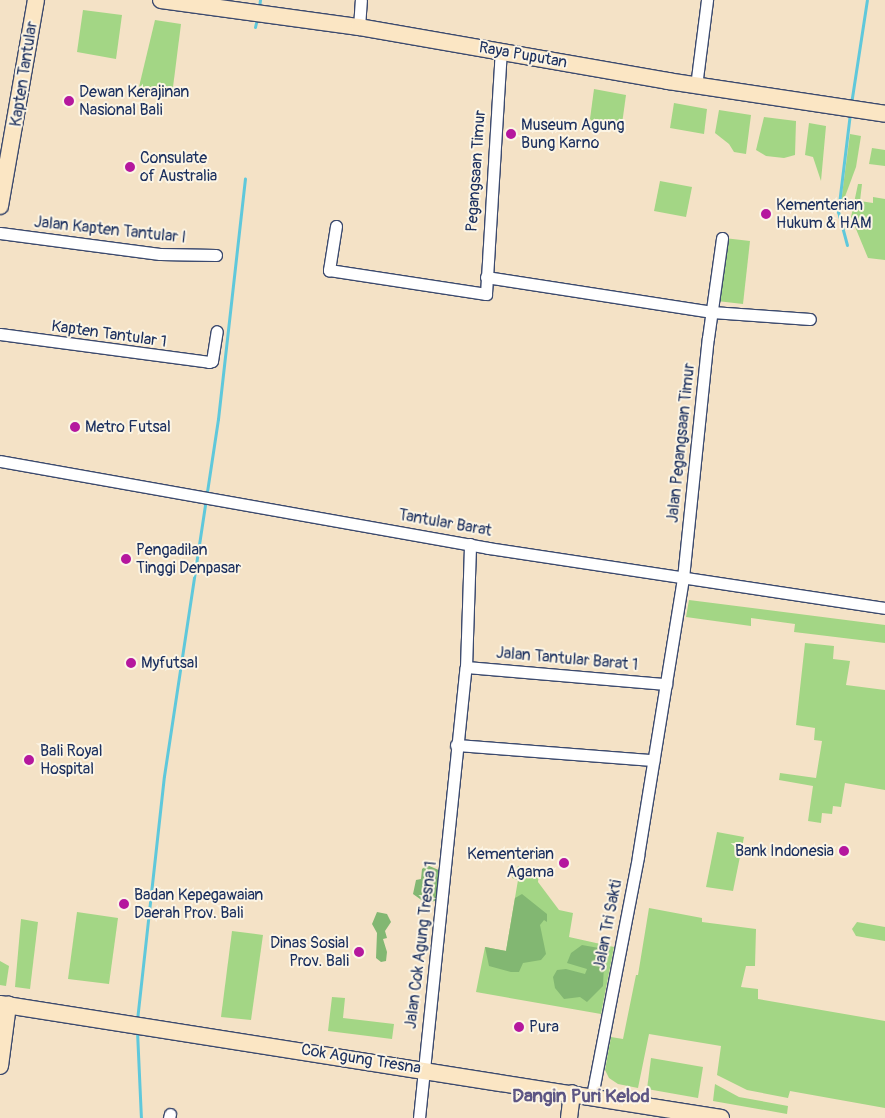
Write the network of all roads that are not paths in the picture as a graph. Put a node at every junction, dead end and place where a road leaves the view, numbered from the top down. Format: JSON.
{"nodes":[{"id":1,"x":36,"y":0,"type":"edge"},
{"id":2,"x":161,"y":0,"type":"edge"},
{"id":3,"x":361,"y":0,"type":"edge"},
{"id":4,"x":707,"y":0,"type":"edge"},
{"id":5,"x":358,"y":27,"type":"junction"},
{"id":6,"x":501,"y":51,"type":"junction"},
{"id":7,"x":696,"y":86,"type":"junction"},
{"id":8,"x":885,"y":114,"type":"edge"},
{"id":9,"x":0,"y":206,"type":"edge"},
{"id":10,"x":336,"y":226,"type":"dead end"},
{"id":11,"x":0,"y":233,"type":"edge"},
{"id":12,"x":722,"y":238,"type":"dead end"},
{"id":13,"x":216,"y":255,"type":"dead end"},
{"id":14,"x":486,"y":277,"type":"junction"},
{"id":15,"x":712,"y":312,"type":"junction"},
{"id":16,"x":810,"y":319,"type":"dead end"},
{"id":17,"x":217,"y":331,"type":"dead end"},
{"id":18,"x":0,"y":334,"type":"edge"},
{"id":19,"x":0,"y":461,"type":"edge"},
{"id":20,"x":470,"y":544,"type":"junction"},
{"id":21,"x":683,"y":578,"type":"junction"},
{"id":22,"x":885,"y":608,"type":"edge"},
{"id":23,"x":466,"y":667,"type":"junction"},
{"id":24,"x":666,"y":684,"type":"junction"},
{"id":25,"x":456,"y":745,"type":"junction"},
{"id":26,"x":653,"y":760,"type":"junction"},
{"id":27,"x":4,"y":1005,"type":"edge"},
{"id":28,"x":0,"y":1066,"type":"edge"},
{"id":29,"x":424,"y":1069,"type":"junction"},
{"id":30,"x":572,"y":1092,"type":"junction"},
{"id":31,"x":592,"y":1096,"type":"junction"},
{"id":32,"x":419,"y":1118,"type":"edge"},
{"id":33,"x":569,"y":1118,"type":"edge"},
{"id":34,"x":721,"y":1118,"type":"edge"}],
"edges":[{"from":1,"to":9,"type":"main road","name":"Kapten Tantular"},
{"from":2,"to":5,"type":"main road","name":"Raya Puputan"},
{"from":3,"to":5,"type":"street"},
{"from":4,"to":7,"type":"street"},
{"from":5,"to":6,"type":"main road","name":"Raya Puputan"},
{"from":6,"to":7,"type":"main road","name":"Raya Puputan"},
{"from":6,"to":14,"type":"street","name":"Pegangsaan Timur"},
{"from":7,"to":8,"type":"main road","name":"Raya Puputan"},
{"from":10,"to":14,"type":"street","name":"Pegangsaan Timur"},
{"from":11,"to":13,"type":"street","name":"Jalan Kapten Tantular I"},
{"from":12,"to":15,"type":"street","name":"Jalan Pegangsaan Timur"},
{"from":14,"to":15,"type":"street"},
{"from":15,"to":16,"type":"street"},
{"from":15,"to":21,"type":"street","name":"Jalan Pegangsaan Timur"},
{"from":17,"to":18,"type":"street","name":"Kapten Tantular 1"},
{"from":19,"to":20,"type":"street","name":"Tantular Barat"},
{"from":20,"to":21,"type":"street","name":"Tantular Barat"},
{"from":20,"to":23,"type":"street","name":"Jalan Cok Agung Tresna 1"},
{"from":21,"to":22,"type":"street","name":"Tantular Barat"},
{"from":21,"to":24,"type":"street"},
{"from":23,"to":24,"type":"street","name":"Jalan Tantular Barat 1"},
{"from":23,"to":25,"type":"street","name":"Jalan Cok Agung Tresna 1"},
{"from":24,"to":26,"type":"street"},
{"from":25,"to":26,"type":"street"},
{"from":25,"to":29,"type":"street","name":"Jalan Cok Agung Tresna 1"},
{"from":26,"to":31,"type":"street","name":"Jalan Tri Sakti"},
{"from":27,"to":28,"type":"main road"},
{"from":27,"to":29,"type":"main road","name":"Cok Agung Tresna"},
{"from":29,"to":30,"type":"main road","name":"Cok Agung Tresna"},
{"from":29,"to":32,"type":"street","name":"Jalan Cok Agung Tresna 1"},
{"from":30,"to":31,"type":"main road","name":"Cok Agung Tresna"},
{"from":30,"to":33,"type":"main road"},
{"from":31,"to":34,"type":"main road","name":"Cok Agung Tresna"}]}
